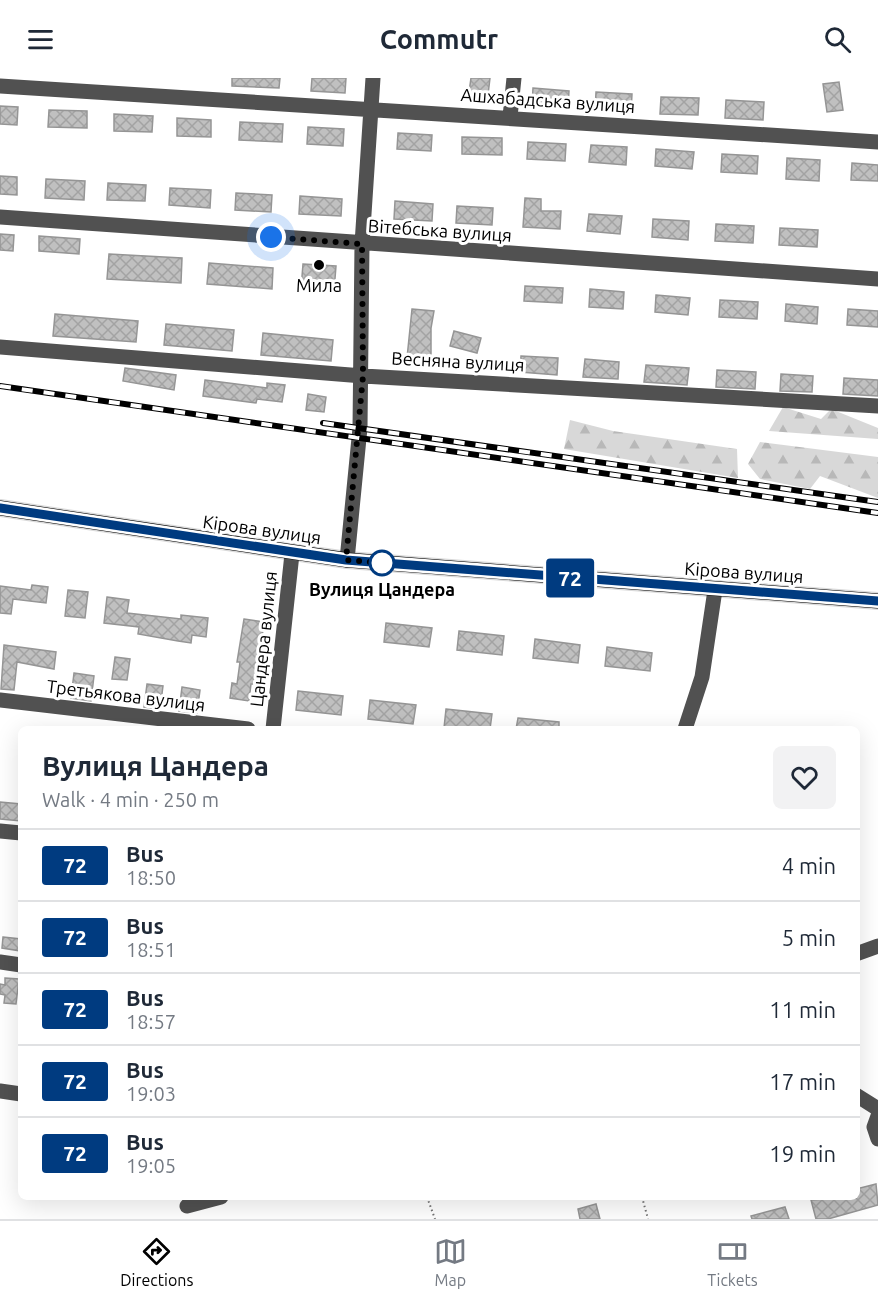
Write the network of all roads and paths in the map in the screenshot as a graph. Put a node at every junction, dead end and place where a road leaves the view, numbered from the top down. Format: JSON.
{"nodes":[{"id":1,"x":373,"y":78,"type":"edge"},
{"id":2,"x":514,"y":78,"type":"edge"},
{"id":3,"x":0,"y":86,"type":"edge"},
{"id":4,"x":371,"y":108,"type":"junction"},
{"id":5,"x":510,"y":117,"type":"junction"},
{"id":6,"x":878,"y":142,"type":"edge"},
{"id":7,"x":0,"y":217,"type":"edge"},
{"id":8,"x":362,"y":244,"type":"junction"},
{"id":9,"x":878,"y":279,"type":"edge"},
{"id":10,"x":0,"y":347,"type":"edge"},
{"id":11,"x":363,"y":376,"type":"junction"},
{"id":12,"x":878,"y":406,"type":"edge"},
{"id":13,"x":0,"y":508,"type":"edge"},
{"id":14,"x":292,"y":554,"type":"junction"},
{"id":15,"x":346,"y":560,"type":"junction"},
{"id":16,"x":715,"y":590,"type":"junction"},
{"id":17,"x":878,"y":601,"type":"edge"},
{"id":18,"x":0,"y":700,"type":"edge"},
{"id":19,"x":222,"y":726,"type":"edge"},
{"id":20,"x":273,"y":726,"type":"edge"},
{"id":21,"x":687,"y":726,"type":"edge"},
{"id":22,"x":0,"y":831,"type":"edge"},
{"id":23,"x":18,"y":833,"type":"edge"},
{"id":24,"x":878,"y":946,"type":"edge"},
{"id":25,"x":860,"y":953,"type":"edge"},
{"id":26,"x":0,"y":962,"type":"edge"},
{"id":27,"x":18,"y":964,"type":"edge"},
{"id":28,"x":0,"y":1091,"type":"edge"},
{"id":29,"x":18,"y":1094,"type":"edge"},
{"id":30,"x":860,"y":1098,"type":"edge"},
{"id":31,"x":878,"y":1109,"type":"edge"},
{"id":32,"x":878,"y":1116,"type":"edge"},
{"id":33,"x":878,"y":1139,"type":"edge"},
{"id":34,"x":212,"y":1200,"type":"edge"},
{"id":35,"x":428,"y":1200,"type":"edge"},
{"id":36,"x":643,"y":1200,"type":"edge"},
{"id":37,"x":188,"y":1208,"type":"edge"},
{"id":38,"x":435,"y":1219,"type":"edge"},
{"id":39,"x":648,"y":1219,"type":"edge"}],
"edges":[{"from":1,"to":4,"type":"street"},
{"from":2,"to":5,"type":"street"},
{"from":3,"to":4,"type":"street","name":"Ашхабадська вулиця"},
{"from":4,"to":5,"type":"street","name":"Ашхабадська вулиця"},
{"from":4,"to":8,"type":"street"},
{"from":5,"to":6,"type":"street","name":"Ашхабадська вулиця"},
{"from":7,"to":8,"type":"street","name":"Вітебська вулиця"},
{"from":8,"to":9,"type":"street","name":"Вітебська вулиця"},
{"from":8,"to":11,"type":"street"},
{"from":10,"to":11,"type":"street","name":"Весняна вулиця"},
{"from":11,"to":12,"type":"street","name":"Весняна вулиця"},
{"from":11,"to":15,"type":"street"},
{"from":13,"to":14,"type":"main road","name":"Кірова вулиця"},
{"from":14,"to":15,"type":"main road","name":"Кірова вулиця"},
{"from":14,"to":20,"type":"street","name":"Цандера вулиця"},
{"from":15,"to":16,"type":"main road","name":"Кірова вулиця"},
{"from":16,"to":17,"type":"main road","name":"Кірова вулиця"},
{"from":16,"to":21,"type":"street"},
{"from":18,"to":19,"type":"street","name":"Третьякова вулиця"},
{"from":22,"to":23,"type":"street"},
{"from":24,"to":25,"type":"street"},
{"from":26,"to":27,"type":"street"},
{"from":28,"to":29,"type":"street"},
{"from":30,"to":31,"type":"street"},
{"from":32,"to":33,"type":"street"},
{"from":34,"to":37,"type":"street"},
{"from":35,"to":38,"type":"path"},
{"from":36,"to":39,"type":"path"}]}
